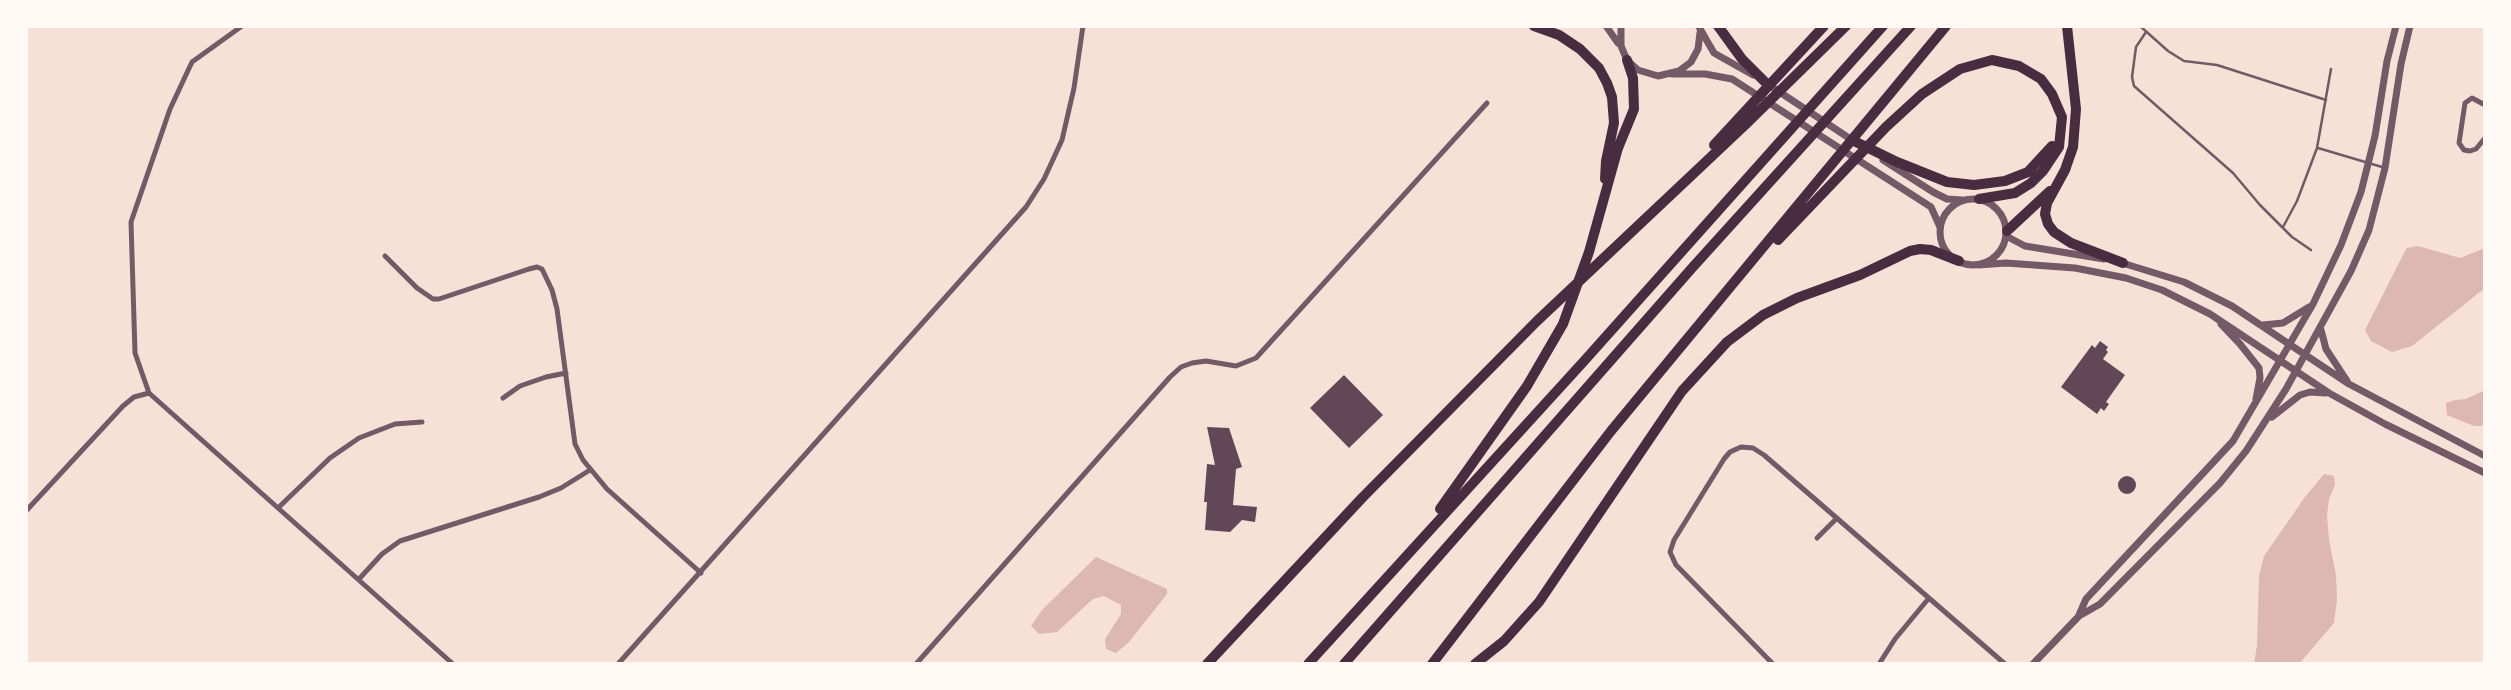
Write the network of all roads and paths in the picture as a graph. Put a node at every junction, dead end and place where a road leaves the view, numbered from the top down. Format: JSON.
{"nodes":[{"id":1,"x":242,"y":26,"type":"edge"},
{"id":2,"x":1083,"y":26,"type":"edge"},
{"id":3,"x":1534,"y":26,"type":"edge"},
{"id":4,"x":1606,"y":26,"type":"edge"},
{"id":5,"x":1621,"y":26,"type":"edge"},
{"id":6,"x":1699,"y":26,"type":"edge"},
{"id":7,"x":1718,"y":26,"type":"edge"},
{"id":8,"x":1824,"y":26,"type":"edge"},
{"id":9,"x":1846,"y":26,"type":"edge"},
{"id":10,"x":1883,"y":26,"type":"edge"},
{"id":11,"x":1911,"y":26,"type":"edge"},
{"id":12,"x":1946,"y":26,"type":"edge"},
{"id":13,"x":2067,"y":26,"type":"edge"},
{"id":14,"x":2140,"y":26,"type":"edge"},
{"id":15,"x":2396,"y":26,"type":"edge"},
{"id":16,"x":2410,"y":26,"type":"edge"},
{"id":17,"x":2146,"y":32,"type":"junction"},
{"id":18,"x":1625,"y":56,"type":"junction"},
{"id":19,"x":2331,"y":69,"type":"dead end"},
{"id":20,"x":1672,"y":74,"type":"junction"},
{"id":21,"x":1765,"y":82,"type":"junction"},
{"id":22,"x":2326,"y":100,"type":"junction"},
{"id":23,"x":1487,"y":103,"type":"dead end"},
{"id":24,"x":2485,"y":104,"type":"edge"},
{"id":25,"x":1743,"y":120,"type":"junction"},
{"id":26,"x":2061,"y":132,"type":"junction"},
{"id":27,"x":2485,"y":138,"type":"edge"},
{"id":28,"x":1856,"y":142,"type":"junction"},
{"id":29,"x":2317,"y":148,"type":"junction"},
{"id":30,"x":2369,"y":164,"type":"junction"},
{"id":31,"x":2385,"y":168,"type":"junction"},
{"id":32,"x":2057,"y":185,"type":"junction"},
{"id":33,"x":1979,"y":199,"type":"junction"},
{"id":34,"x":1603,"y":200,"type":"junction"},
{"id":35,"x":1962,"y":200,"type":"junction"},
{"id":36,"x":1940,"y":227,"type":"junction"},
{"id":37,"x":2284,"y":227,"type":"junction"},
{"id":38,"x":2006,"y":233,"type":"junction"},
{"id":39,"x":2311,"y":250,"type":"dead end"},
{"id":40,"x":385,"y":256,"type":"dead end"},
{"id":41,"x":1959,"y":261,"type":"junction"},
{"id":42,"x":2123,"y":263,"type":"junction"},
{"id":43,"x":1978,"y":265,"type":"junction"},
{"id":44,"x":1735,"y":282,"type":"junction"},
{"id":45,"x":2313,"y":304,"type":"junction"},
{"id":46,"x":2210,"y":314,"type":"junction"},
{"id":47,"x":2260,"y":324,"type":"junction"},
{"id":48,"x":2321,"y":328,"type":"junction"},
{"id":49,"x":2289,"y":345,"type":"junction"},
{"id":50,"x":2305,"y":356,"type":"junction"},
{"id":51,"x":2280,"y":361,"type":"junction"},
{"id":52,"x":2296,"y":372,"type":"junction"},
{"id":53,"x":566,"y":373,"type":"junction"},
{"id":54,"x":2349,"y":384,"type":"junction"},
{"id":55,"x":149,"y":393,"type":"junction"},
{"id":56,"x":2329,"y":393,"type":"junction"},
{"id":57,"x":503,"y":398,"type":"dead end"},
{"id":58,"x":2255,"y":406,"type":"junction"},
{"id":59,"x":422,"y":422,"type":"dead end"},
{"id":60,"x":2266,"y":422,"type":"junction"},
{"id":61,"x":2485,"y":456,"type":"edge"},
{"id":62,"x":590,"y":470,"type":"junction"},
{"id":63,"x":2485,"y":473,"type":"edge"},
{"id":64,"x":279,"y":507,"type":"junction"},
{"id":65,"x":26,"y":512,"type":"edge"},
{"id":66,"x":1837,"y":518,"type":"junction"},
{"id":67,"x":1817,"y":538,"type":"dead end"},
{"id":68,"x":1419,"y":540,"type":"junction"},
{"id":69,"x":701,"y":573,"type":"junction"},
{"id":70,"x":359,"y":579,"type":"junction"},
{"id":71,"x":1929,"y":598,"type":"junction"},
{"id":72,"x":2078,"y":616,"type":"junction"},
{"id":73,"x":453,"y":664,"type":"edge"},
{"id":74,"x":618,"y":664,"type":"edge"},
{"id":75,"x":916,"y":664,"type":"edge"},
{"id":76,"x":1207,"y":664,"type":"edge"},
{"id":77,"x":1308,"y":664,"type":"edge"},
{"id":78,"x":1344,"y":664,"type":"edge"},
{"id":79,"x":1432,"y":664,"type":"edge"},
{"id":80,"x":1475,"y":664,"type":"edge"},
{"id":81,"x":1773,"y":664,"type":"edge"},
{"id":82,"x":1880,"y":664,"type":"edge"},
{"id":83,"x":2005,"y":664,"type":"edge"},
{"id":84,"x":2033,"y":664,"type":"edge"}],
"edges":[{"from":1,"to":55,"type":"street"},
{"from":2,"to":69,"type":"street"},
{"from":3,"to":34,"type":"highway"},
{"from":4,"to":18,"type":"street"},
{"from":5,"to":18,"type":"street"},
{"from":6,"to":20,"type":"street"},
{"from":6,"to":21,"type":"street"},
{"from":7,"to":21,"type":"highway"},
{"from":8,"to":25,"type":"highway"},
{"from":9,"to":25,"type":"highway"},
{"from":10,"to":68,"type":"highway"},
{"from":11,"to":78,"type":"highway"},
{"from":12,"to":44,"type":"highway"},
{"from":13,"to":32,"type":"highway"},
{"from":14,"to":17,"type":"lane"},
{"from":15,"to":30,"type":"street"},
{"from":16,"to":31,"type":"street"},
{"from":17,"to":22,"type":"lane"},
{"from":17,"to":37,"type":"lane"},
{"from":18,"to":20,"type":"street"},
{"from":18,"to":34,"type":"highway"},
{"from":19,"to":22,"type":"lane"},
{"from":20,"to":36,"type":"street"},
{"from":21,"to":28,"type":"street"},
{"from":22,"to":29,"type":"lane"},
{"from":23,"to":75,"type":"street"},
{"from":24,"to":27,"type":"street"},
{"from":25,"to":76,"type":"highway"},
{"from":26,"to":28,"type":"highway"},
{"from":26,"to":33,"type":"highway"},
{"from":26,"to":44,"type":"highway"},
{"from":28,"to":35,"type":"street"},
{"from":29,"to":30,"type":"lane"},
{"from":29,"to":37,"type":"lane"},
{"from":30,"to":31,"type":"lane"},
{"from":30,"to":45,"type":"street"},
{"from":31,"to":48,"type":"street"},
{"from":32,"to":38,"type":"highway"},
{"from":32,"to":42,"type":"highway"},
{"from":33,"to":35,"type":"street"},
{"from":33,"to":38,"type":"street"},
{"from":34,"to":68,"type":"highway"},
{"from":35,"to":36,"type":"street"},
{"from":36,"to":41,"type":"street"},
{"from":37,"to":39,"type":"lane"},
{"from":38,"to":42,"type":"street"},
{"from":38,"to":43,"type":"street"},
{"from":40,"to":53,"type":"street"},
{"from":41,"to":43,"type":"street"},
{"from":41,"to":80,"type":"highway"},
{"from":42,"to":47,"type":"street"},
{"from":43,"to":46,"type":"street"},
{"from":44,"to":79,"type":"highway"},
{"from":45,"to":47,"type":"street"},
{"from":45,"to":49,"type":"street"},
{"from":46,"to":51,"type":"street"},
{"from":46,"to":58,"type":"street"},
{"from":47,"to":49,"type":"street"},
{"from":48,"to":50,"type":"street"},
{"from":48,"to":54,"type":"street"},
{"from":49,"to":50,"type":"street"},
{"from":49,"to":51,"type":"street"},
{"from":50,"to":52,"type":"street"},
{"from":50,"to":54,"type":"street"},
{"from":51,"to":52,"type":"street"},
{"from":51,"to":58,"type":"street"},
{"from":52,"to":56,"type":"street"},
{"from":52,"to":60,"type":"street"},
{"from":53,"to":57,"type":"street"},
{"from":53,"to":62,"type":"street"},
{"from":54,"to":61,"type":"street"},
{"from":55,"to":64,"type":"street"},
{"from":55,"to":65,"type":"street"},
{"from":56,"to":60,"type":"street"},
{"from":56,"to":63,"type":"street"},
{"from":58,"to":72,"type":"street"},
{"from":59,"to":64,"type":"street"},
{"from":60,"to":72,"type":"street"},
{"from":62,"to":69,"type":"street"},
{"from":62,"to":70,"type":"street"},
{"from":64,"to":70,"type":"street"},
{"from":66,"to":67,"type":"street"},
{"from":66,"to":71,"type":"street"},
{"from":66,"to":81,"type":"street"},
{"from":68,"to":77,"type":"highway"},
{"from":69,"to":74,"type":"street"},
{"from":70,"to":73,"type":"street"},
{"from":71,"to":82,"type":"street"},
{"from":71,"to":83,"type":"street"},
{"from":72,"to":84,"type":"street"}]}
